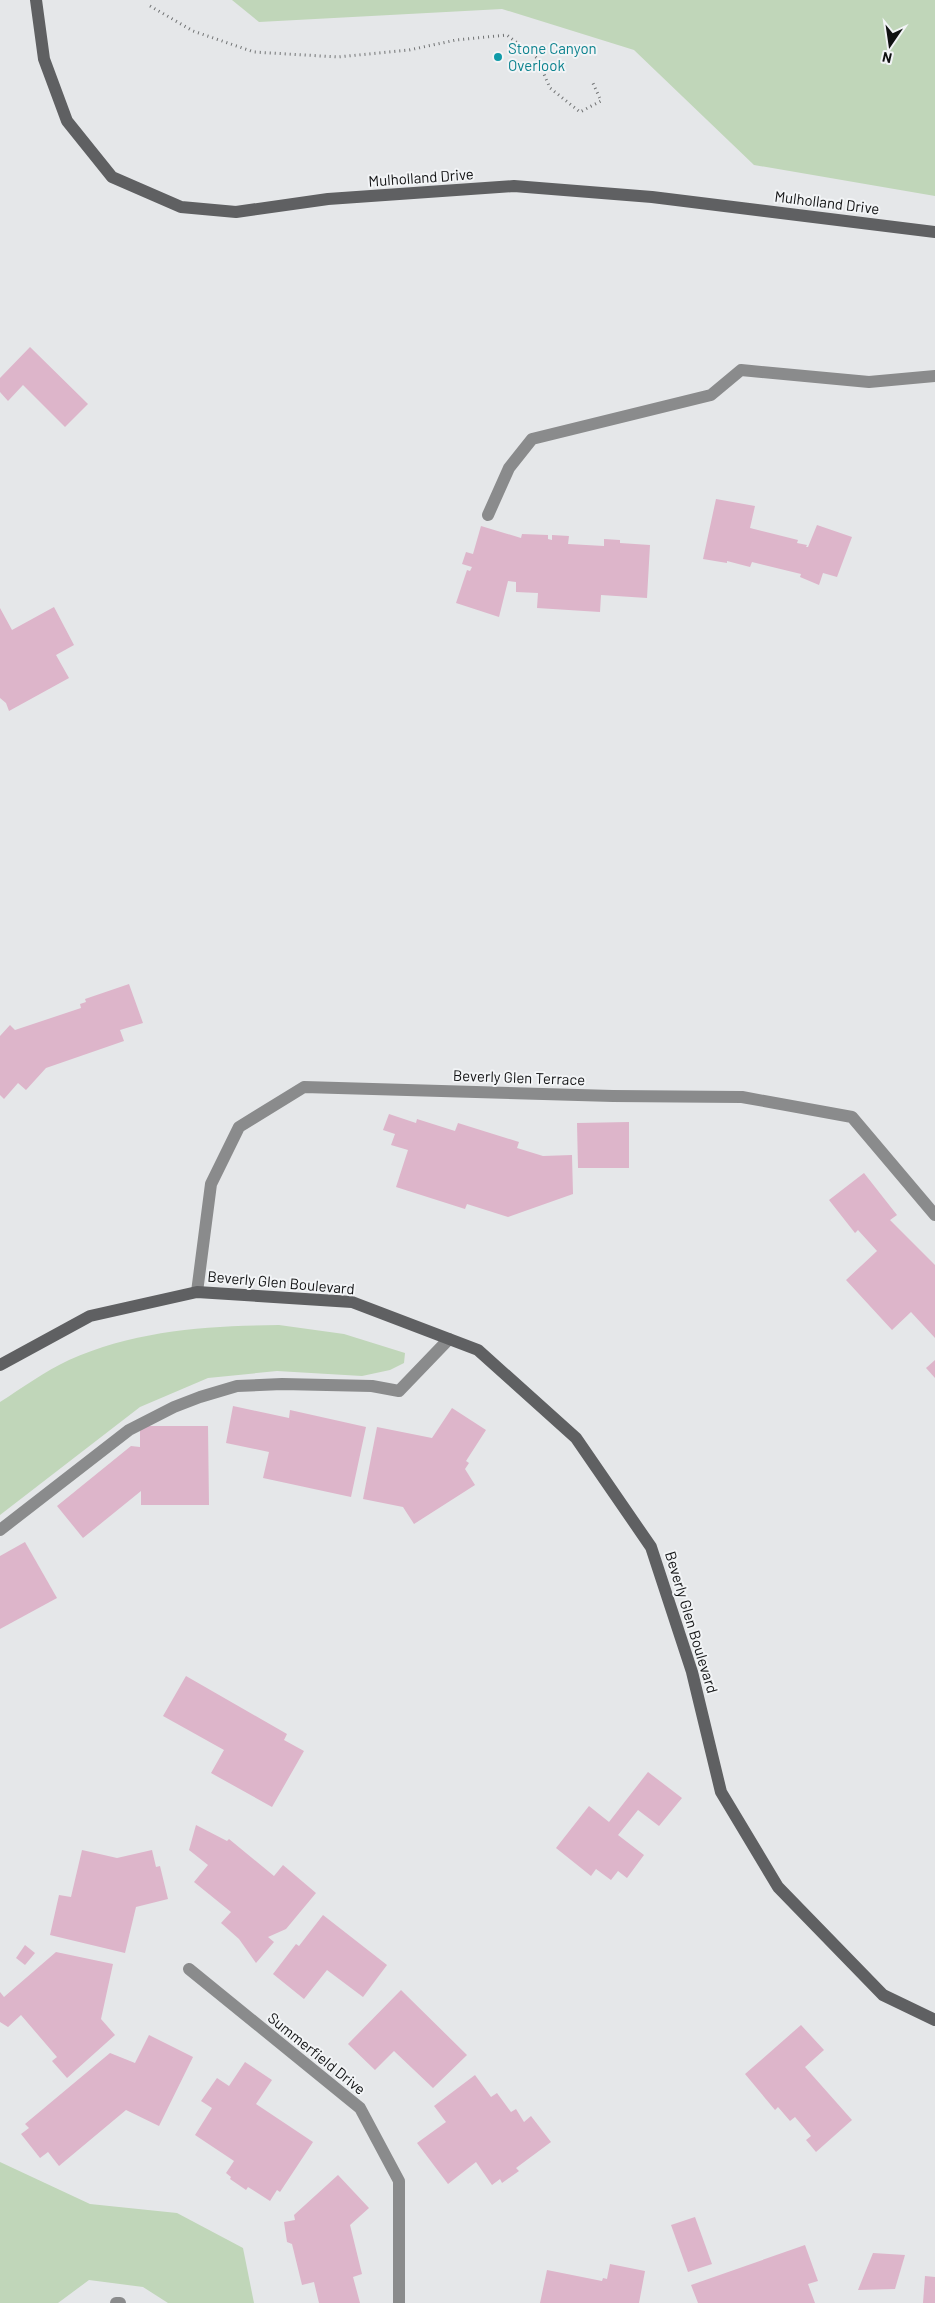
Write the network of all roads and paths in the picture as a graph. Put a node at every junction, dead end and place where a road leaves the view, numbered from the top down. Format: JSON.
{"nodes":[{"id":1,"x":36,"y":0,"type":"edge"},
{"id":2,"x":150,"y":6,"type":"dead end"},
{"id":3,"x":592,"y":82,"type":"dead end"},
{"id":4,"x":935,"y":232,"type":"edge"},
{"id":5,"x":935,"y":376,"type":"edge"},
{"id":6,"x":488,"y":515,"type":"dead end"},
{"id":7,"x":935,"y":1215,"type":"edge"},
{"id":8,"x":197,"y":1292,"type":"junction"},
{"id":9,"x":449,"y":1339,"type":"junction"},
{"id":10,"x":0,"y":1365,"type":"edge"},
{"id":11,"x":0,"y":1530,"type":"edge"},
{"id":12,"x":189,"y":1969,"type":"dead end"},
{"id":13,"x":935,"y":2020,"type":"edge"},
{"id":14,"x":116,"y":2303,"type":"edge"},
{"id":15,"x":120,"y":2303,"type":"edge"},
{"id":16,"x":399,"y":2303,"type":"edge"}],
"edges":[{"from":1,"to":4,"type":"main road","name":"Mulholland Drive"},
{"from":2,"to":3,"type":"path"},
{"from":5,"to":6,"type":"street"},
{"from":7,"to":8,"type":"street","name":"Beverly Glen Terrace"},
{"from":8,"to":9,"type":"main road","name":"Beverly Glen Boulevard"},
{"from":8,"to":10,"type":"main road","name":"Beverly Glen Boulevard"},
{"from":9,"to":11,"type":"street"},
{"from":9,"to":13,"type":"main road","name":"Beverly Glen Boulevard"},
{"from":12,"to":16,"type":"street","name":"Summerfield Drive"},
{"from":14,"to":15,"type":"street"}]}
